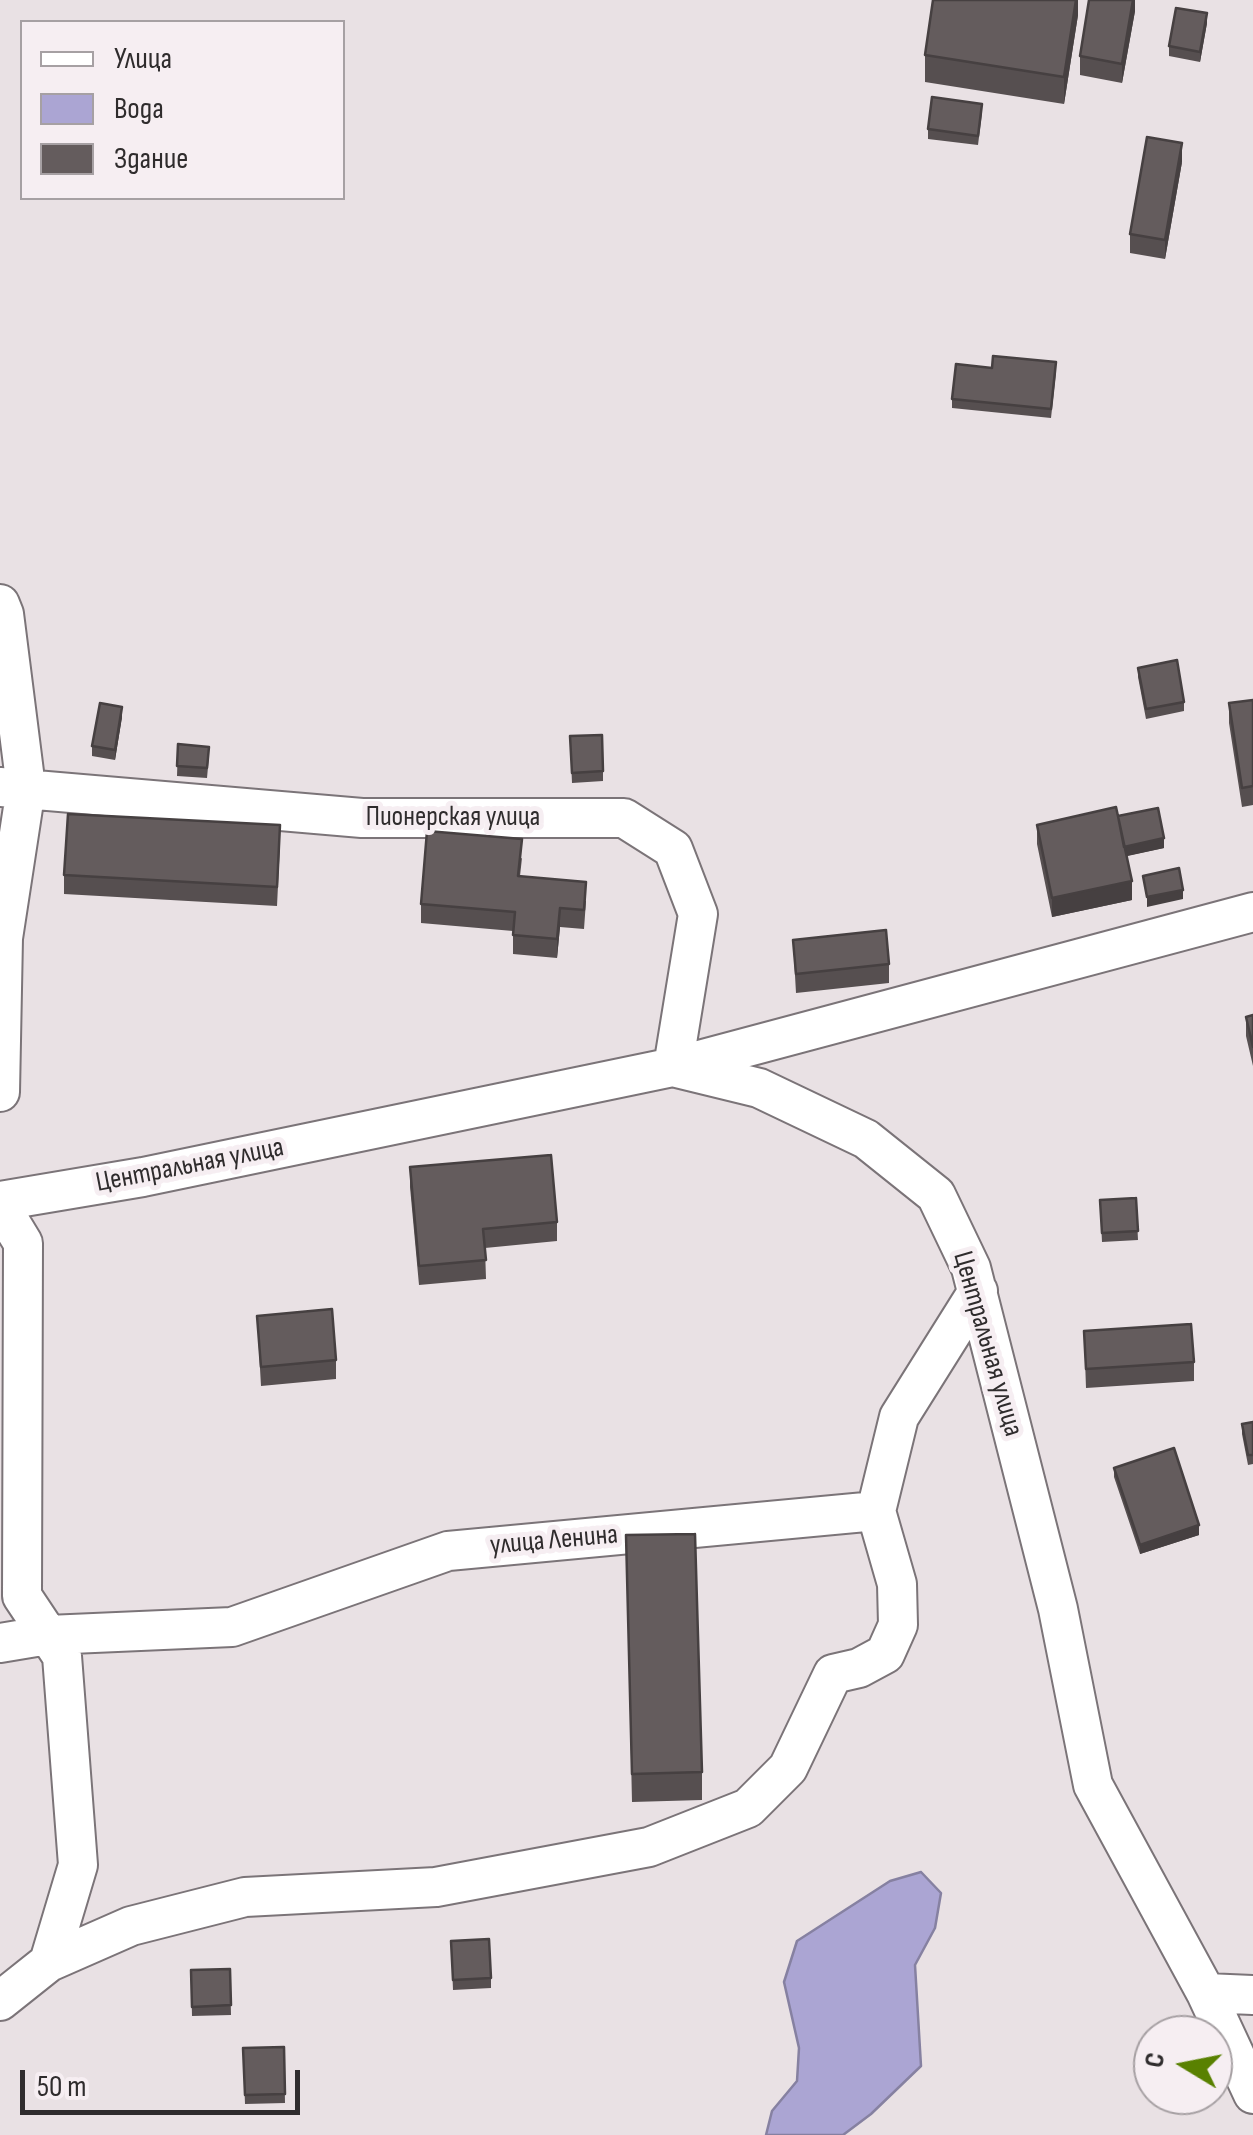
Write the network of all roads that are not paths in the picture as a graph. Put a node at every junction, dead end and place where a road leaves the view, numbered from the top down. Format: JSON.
{"nodes":[{"id":1,"x":2,"y":609,"type":"edge"},
{"id":2,"x":13,"y":788,"type":"edge"},
{"id":3,"x":1253,"y":912,"type":"edge"},
{"id":4,"x":2,"y":938,"type":"edge"},
{"id":5,"x":673,"y":1066,"type":"junction"},
{"id":6,"x":0,"y":1092,"type":"edge"},
{"id":7,"x":0,"y":1203,"type":"edge"},
{"id":8,"x":978,"y":1291,"type":"junction"},
{"id":9,"x":876,"y":1511,"type":"junction"},
{"id":10,"x":48,"y":1635,"type":"junction"},
{"id":11,"x":0,"y":1643,"type":"edge"},
{"id":12,"x":49,"y":1962,"type":"junction"},
{"id":13,"x":1206,"y":1994,"type":"junction"},
{"id":14,"x":1253,"y":1995,"type":"edge"},
{"id":15,"x":0,"y":2001,"type":"edge"},
{"id":16,"x":1253,"y":2094,"type":"edge"}],
"edges":[{"from":1,"to":2,"type":"street"},
{"from":2,"to":4,"type":"street"},
{"from":2,"to":5,"type":"street","name":"Пионерская улица"},
{"from":3,"to":5,"type":"street","name":"Центральная улица"},
{"from":4,"to":6,"type":"street"},
{"from":5,"to":7,"type":"street","name":"Центральная улица"},
{"from":5,"to":8,"type":"street","name":"Центральная улица"},
{"from":7,"to":10,"type":"street"},
{"from":8,"to":9,"type":"street"},
{"from":8,"to":13,"type":"street","name":"Центральная улица"},
{"from":9,"to":10,"type":"street","name":"улица Ленина"},
{"from":9,"to":12,"type":"street"},
{"from":10,"to":11,"type":"street","name":"улица Ленина"},
{"from":10,"to":12,"type":"street"},
{"from":12,"to":15,"type":"street"},
{"from":13,"to":14,"type":"street"},
{"from":13,"to":16,"type":"street","name":"Центральная улица"}]}
